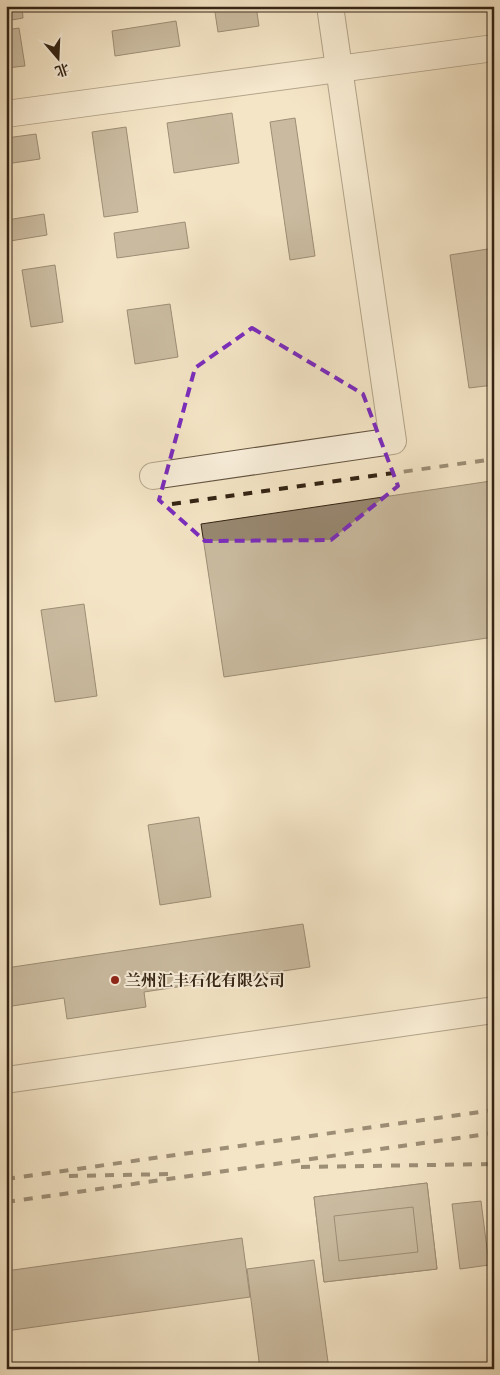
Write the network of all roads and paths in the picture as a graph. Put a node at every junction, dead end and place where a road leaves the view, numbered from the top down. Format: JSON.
{"nodes":[{"id":1,"x":330,"y":6,"type":"edge"},
{"id":2,"x":494,"y":48,"type":"edge"},
{"id":3,"x":340,"y":69,"type":"junction"},
{"id":4,"x":6,"y":114,"type":"edge"},
{"id":5,"x":153,"y":476,"type":"dead end"},
{"id":6,"x":494,"y":1010,"type":"edge"},
{"id":7,"x":6,"y":1080,"type":"edge"}],
"edges":[{"from":1,"to":3,"type":"street"},
{"from":2,"to":3,"type":"street"},
{"from":3,"to":4,"type":"street"},
{"from":3,"to":5,"type":"street"},
{"from":6,"to":7,"type":"street"}]}
